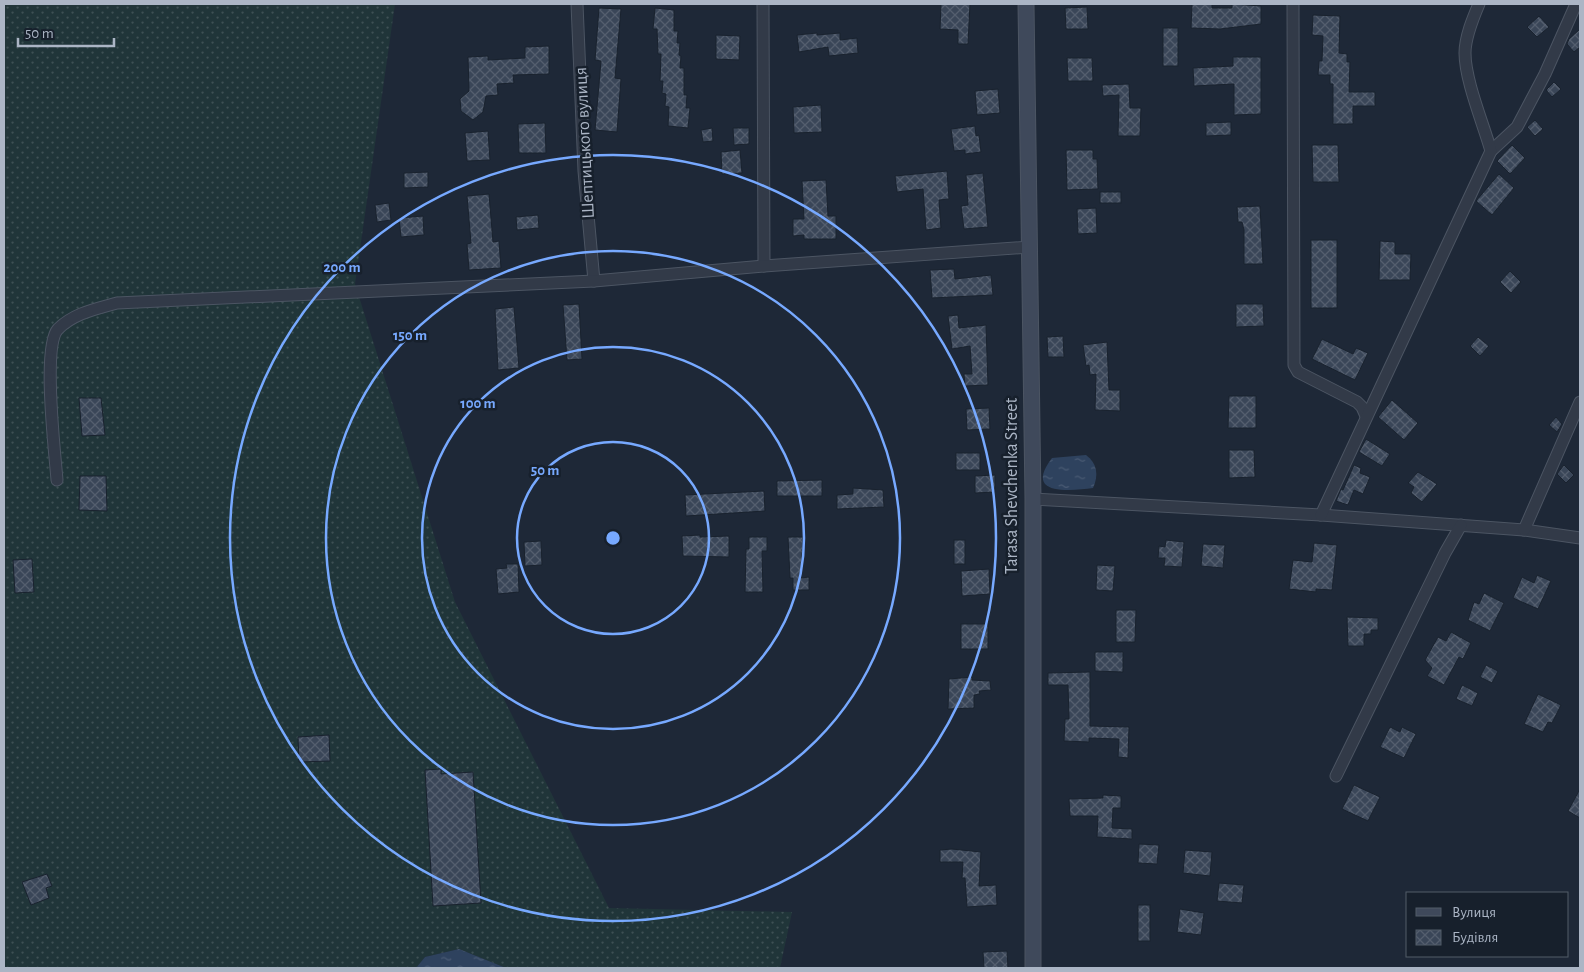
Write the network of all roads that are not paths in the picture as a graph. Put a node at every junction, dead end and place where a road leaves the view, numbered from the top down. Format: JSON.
{"nodes":[{"id":1,"x":578,"y":4,"type":"edge"},
{"id":2,"x":763,"y":4,"type":"edge"},
{"id":3,"x":1026,"y":4,"type":"edge"},
{"id":4,"x":1293,"y":4,"type":"edge"},
{"id":5,"x":1479,"y":4,"type":"edge"},
{"id":6,"x":1576,"y":4,"type":"edge"},
{"id":7,"x":1491,"y":151,"type":"junction"},
{"id":8,"x":1030,"y":247,"type":"junction"},
{"id":9,"x":764,"y":266,"type":"junction"},
{"id":10,"x":594,"y":281,"type":"junction"},
{"id":11,"x":1580,"y":402,"type":"edge"},
{"id":12,"x":1366,"y":416,"type":"junction"},
{"id":13,"x":57,"y":480,"type":"dead end"},
{"id":14,"x":1033,"y":499,"type":"junction"},
{"id":15,"x":1321,"y":515,"type":"junction"},
{"id":16,"x":1461,"y":525,"type":"junction"},
{"id":17,"x":1524,"y":530,"type":"junction"},
{"id":18,"x":1580,"y":538,"type":"edge"},
{"id":19,"x":1336,"y":776,"type":"dead end"},
{"id":20,"x":1033,"y":968,"type":"edge"}],
"edges":[{"from":1,"to":10,"type":"street","name":"Шептицького вулиця"},
{"from":2,"to":9,"type":"street"},
{"from":3,"to":8,"type":"street","name":"Tarasa Shevchenka Street"},
{"from":4,"to":12,"type":"street"},
{"from":5,"to":7,"type":"street"},
{"from":6,"to":7,"type":"street"},
{"from":7,"to":12,"type":"street"},
{"from":8,"to":9,"type":"street"},
{"from":8,"to":14,"type":"street","name":"Tarasa Shevchenka Street"},
{"from":9,"to":10,"type":"street"},
{"from":10,"to":13,"type":"street"},
{"from":11,"to":17,"type":"street"},
{"from":12,"to":15,"type":"street"},
{"from":14,"to":15,"type":"street"},
{"from":14,"to":20,"type":"street","name":"Tarasa Shevchenka Street"},
{"from":15,"to":16,"type":"street"},
{"from":16,"to":17,"type":"street"},
{"from":16,"to":19,"type":"street"},
{"from":17,"to":18,"type":"street"}]}
